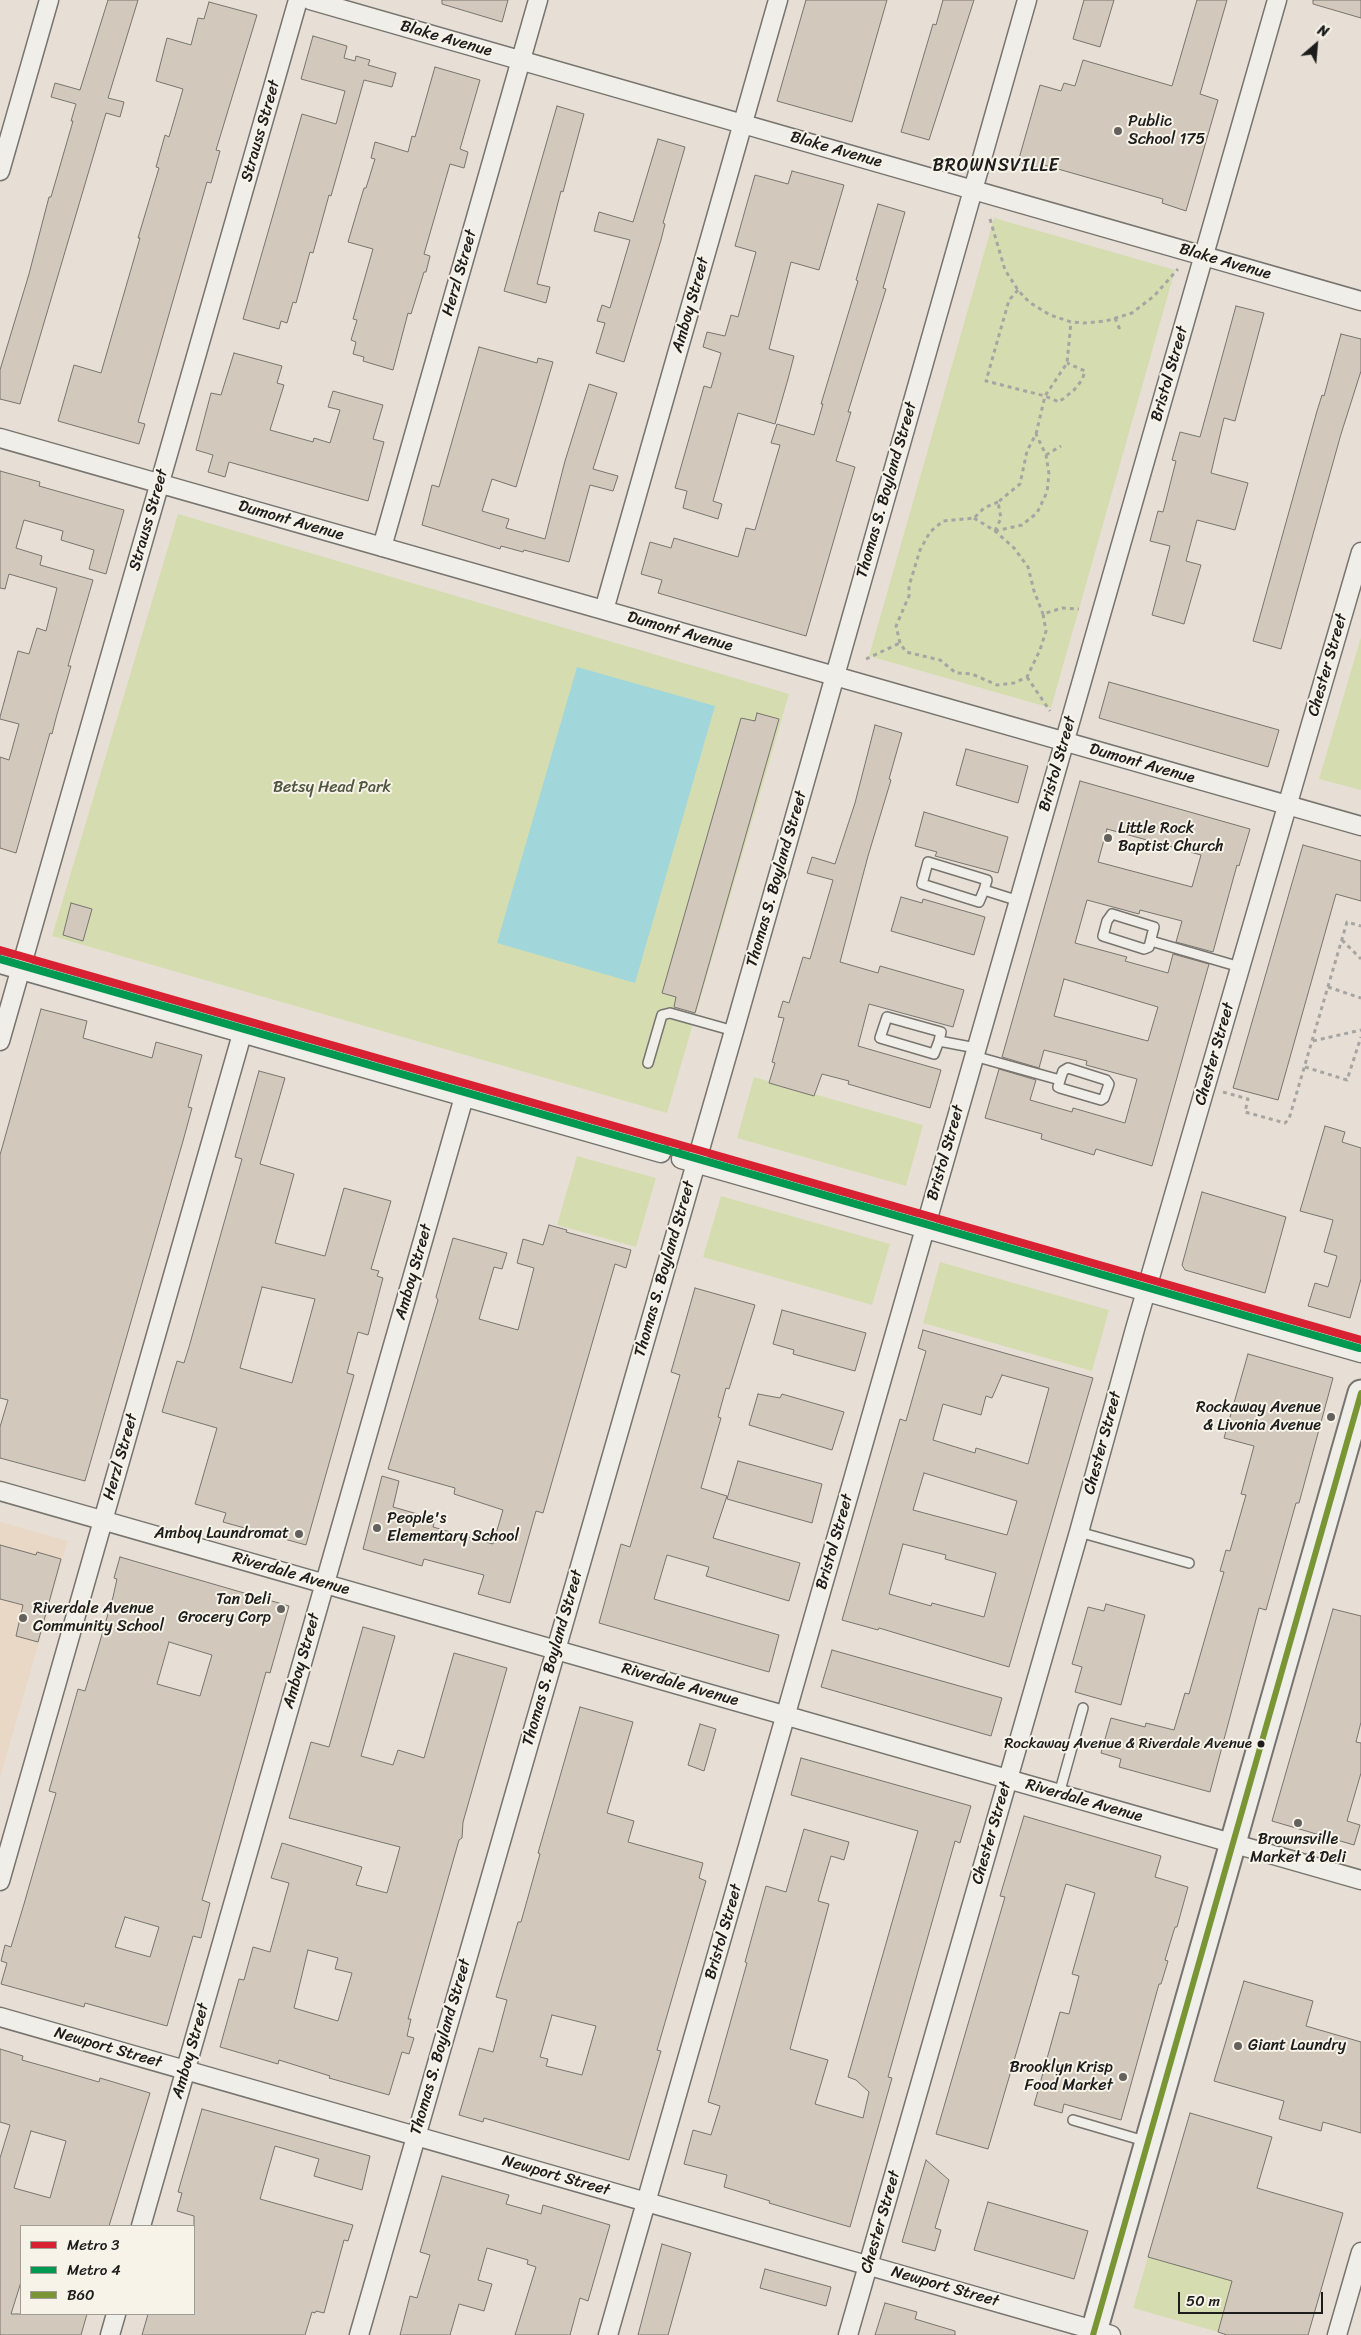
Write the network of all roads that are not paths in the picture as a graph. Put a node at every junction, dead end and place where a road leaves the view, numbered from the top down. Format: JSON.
{"nodes":[{"id":1,"x":49,"y":0,"type":"edge"},
{"id":2,"x":298,"y":0,"type":"edge"},
{"id":3,"x":310,"y":0,"type":"edge"},
{"id":4,"x":538,"y":0,"type":"edge"},
{"id":5,"x":778,"y":0,"type":"edge"},
{"id":6,"x":1027,"y":0,"type":"edge"},
{"id":7,"x":1277,"y":0,"type":"edge"},
{"id":8,"x":521,"y":60,"type":"junction"},
{"id":9,"x":742,"y":124,"type":"junction"},
{"id":10,"x":0,"y":171,"type":"edge"},
{"id":11,"x":973,"y":190,"type":"junction"},
{"id":12,"x":1204,"y":256,"type":"junction"},
{"id":13,"x":1361,"y":301,"type":"edge"},
{"id":14,"x":0,"y":438,"type":"edge"},
{"id":15,"x":160,"y":484,"type":"junction"},
{"id":16,"x":382,"y":547,"type":"junction"},
{"id":17,"x":1361,"y":552,"type":"edge"},
{"id":18,"x":604,"y":610,"type":"junction"},
{"id":19,"x":834,"y":676,"type":"junction"},
{"id":20,"x":1064,"y":742,"type":"junction"},
{"id":21,"x":1287,"y":806,"type":"junction"},
{"id":22,"x":1361,"y":826,"type":"edge"},
{"id":23,"x":984,"y":890,"type":"junction"},
{"id":24,"x":1019,"y":901,"type":"junction"},
{"id":25,"x":1151,"y":941,"type":"junction"},
{"id":26,"x":0,"y":964,"type":"edge"},
{"id":27,"x":1240,"y":967,"type":"junction"},
{"id":28,"x":20,"y":969,"type":"junction"},
{"id":29,"x":734,"y":1031,"type":"junction"},
{"id":30,"x":242,"y":1034,"type":"junction"},
{"id":31,"x":0,"y":1041,"type":"edge"},
{"id":32,"x":939,"y":1041,"type":"junction"},
{"id":33,"x":975,"y":1052,"type":"junction"},
{"id":34,"x":648,"y":1063,"type":"dead end"},
{"id":35,"x":1060,"y":1080,"type":"junction"},
{"id":36,"x":464,"y":1097,"type":"junction"},
{"id":37,"x":661,"y":1153,"type":"dead end"},
{"id":38,"x":688,"y":1161,"type":"junction"},
{"id":39,"x":925,"y":1228,"type":"junction"},
{"id":40,"x":1146,"y":1292,"type":"junction"},
{"id":41,"x":1361,"y":1353,"type":"edge"},
{"id":42,"x":1361,"y":1392,"type":"edge"},
{"id":43,"x":0,"y":1491,"type":"edge"},
{"id":44,"x":103,"y":1520,"type":"junction"},
{"id":45,"x":1079,"y":1532,"type":"junction"},
{"id":46,"x":1189,"y":1563,"type":"dead end"},
{"id":47,"x":325,"y":1584,"type":"junction"},
{"id":48,"x":555,"y":1650,"type":"junction"},
{"id":49,"x":1082,"y":1708,"type":"dead end"},
{"id":50,"x":786,"y":1716,"type":"junction"},
{"id":51,"x":1007,"y":1779,"type":"junction"},
{"id":52,"x":1059,"y":1794,"type":"junction"},
{"id":53,"x":1233,"y":1844,"type":"junction"},
{"id":54,"x":1361,"y":1880,"type":"edge"},
{"id":55,"x":0,"y":1881,"type":"edge"},
{"id":56,"x":0,"y":2017,"type":"edge"},
{"id":57,"x":186,"y":2070,"type":"junction"},
{"id":58,"x":1073,"y":2120,"type":"dead end"},
{"id":59,"x":416,"y":2136,"type":"junction"},
{"id":60,"x":1148,"y":2142,"type":"junction"},
{"id":61,"x":646,"y":2202,"type":"junction"},
{"id":62,"x":141,"y":2225,"type":"edge"},
{"id":63,"x":1361,"y":2252,"type":"edge"},
{"id":64,"x":868,"y":2266,"type":"junction"},
{"id":65,"x":116,"y":2315,"type":"edge"},
{"id":66,"x":1099,"y":2333,"type":"edge"},
{"id":67,"x":110,"y":2335,"type":"edge"},
{"id":68,"x":359,"y":2335,"type":"edge"},
{"id":69,"x":608,"y":2335,"type":"edge"},
{"id":70,"x":848,"y":2335,"type":"edge"},
{"id":71,"x":1337,"y":2335,"type":"edge"}],
"edges":[{"from":1,"to":10,"type":"street"},
{"from":2,"to":15,"type":"street","name":"Strauss Street"},
{"from":3,"to":8,"type":"street","name":"Blake Avenue"},
{"from":4,"to":8,"type":"street","name":"Herzl Street"},
{"from":5,"to":9,"type":"street","name":"Amboy Street"},
{"from":6,"to":11,"type":"street","name":"Thomas S. Boyland Street"},
{"from":7,"to":12,"type":"street","name":"Bristol Street"},
{"from":8,"to":9,"type":"street","name":"Blake Avenue"},
{"from":8,"to":16,"type":"street","name":"Herzl Street"},
{"from":9,"to":11,"type":"street","name":"Blake Avenue"},
{"from":9,"to":18,"type":"street","name":"Amboy Street"},
{"from":11,"to":12,"type":"street","name":"Blake Avenue"},
{"from":11,"to":19,"type":"street","name":"Thomas S. Boyland Street"},
{"from":12,"to":13,"type":"street","name":"Blake Avenue"},
{"from":12,"to":20,"type":"street","name":"Bristol Street"},
{"from":14,"to":15,"type":"street","name":"Dumont Avenue"},
{"from":15,"to":16,"type":"street","name":"Dumont Avenue"},
{"from":15,"to":28,"type":"street","name":"Strauss Street"},
{"from":16,"to":18,"type":"street","name":"Dumont Avenue"},
{"from":17,"to":21,"type":"street","name":"Chester Street"},
{"from":18,"to":19,"type":"street","name":"Dumont Avenue"},
{"from":19,"to":20,"type":"street","name":"Dumont Avenue"},
{"from":19,"to":29,"type":"street","name":"Thomas S. Boyland Street"},
{"from":20,"to":21,"type":"street","name":"Dumont Avenue"},
{"from":20,"to":24,"type":"street","name":"Bristol Street"},
{"from":21,"to":22,"type":"street","name":"Dumont Avenue"},
{"from":21,"to":27,"type":"street","name":"Chester Street"},
{"from":23,"to":23,"type":"lane"},
{"from":23,"to":24,"type":"lane"},
{"from":24,"to":33,"type":"street","name":"Bristol Street"},
{"from":25,"to":25,"type":"lane"},
{"from":25,"to":27,"type":"lane"},
{"from":26,"to":28,"type":"street"},
{"from":27,"to":40,"type":"street","name":"Chester Street"},
{"from":28,"to":30,"type":"street"},
{"from":28,"to":31,"type":"street","name":"Strauss Street"},
{"from":29,"to":34,"type":"lane"},
{"from":29,"to":38,"type":"street","name":"Thomas S. Boyland Street"},
{"from":30,"to":36,"type":"street"},
{"from":30,"to":44,"type":"street","name":"Herzl Street"},
{"from":32,"to":32,"type":"lane"},
{"from":32,"to":33,"type":"lane"},
{"from":33,"to":35,"type":"lane"},
{"from":33,"to":39,"type":"street","name":"Bristol Street"},
{"from":35,"to":35,"type":"lane"},
{"from":36,"to":37,"type":"street"},
{"from":36,"to":47,"type":"street","name":"Amboy Street"},
{"from":38,"to":39,"type":"street"},
{"from":38,"to":48,"type":"street","name":"Thomas S. Boyland Street"},
{"from":39,"to":40,"type":"street"},
{"from":39,"to":50,"type":"street","name":"Bristol Street"},
{"from":40,"to":41,"type":"street"},
{"from":40,"to":45,"type":"street","name":"Chester Street"},
{"from":42,"to":53,"type":"street"},
{"from":43,"to":44,"type":"street","name":"Riverdale Avenue"},
{"from":44,"to":47,"type":"street","name":"Riverdale Avenue"},
{"from":44,"to":55,"type":"street","name":"Herzl Street"},
{"from":45,"to":46,"type":"lane"},
{"from":45,"to":51,"type":"street","name":"Chester Street"},
{"from":47,"to":48,"type":"street","name":"Riverdale Avenue"},
{"from":47,"to":57,"type":"street","name":"Amboy Street"},
{"from":48,"to":50,"type":"street","name":"Riverdale Avenue"},
{"from":48,"to":59,"type":"street","name":"Thomas S. Boyland Street"},
{"from":49,"to":52,"type":"lane"},
{"from":50,"to":51,"type":"street","name":"Riverdale Avenue"},
{"from":50,"to":61,"type":"street","name":"Bristol Street"},
{"from":51,"to":52,"type":"street","name":"Riverdale Avenue"},
{"from":51,"to":64,"type":"street","name":"Chester Street"},
{"from":52,"to":53,"type":"street","name":"Riverdale Avenue"},
{"from":53,"to":54,"type":"street","name":"Riverdale Avenue"},
{"from":53,"to":60,"type":"street"},
{"from":56,"to":57,"type":"street","name":"Newport Street"},
{"from":57,"to":59,"type":"street","name":"Newport Street"},
{"from":57,"to":62,"type":"street","name":"Amboy Street"},
{"from":58,"to":60,"type":"lane"},
{"from":59,"to":61,"type":"street","name":"Newport Street"},
{"from":59,"to":68,"type":"street","name":"Thomas S. Boyland Street"},
{"from":60,"to":66,"type":"street"},
{"from":61,"to":64,"type":"street","name":"Newport Street"},
{"from":61,"to":69,"type":"street","name":"Bristol Street"},
{"from":63,"to":71,"type":"street"},
{"from":64,"to":66,"type":"street","name":"Newport Street"},
{"from":64,"to":70,"type":"street","name":"Chester Street"},
{"from":65,"to":67,"type":"street"}]}
